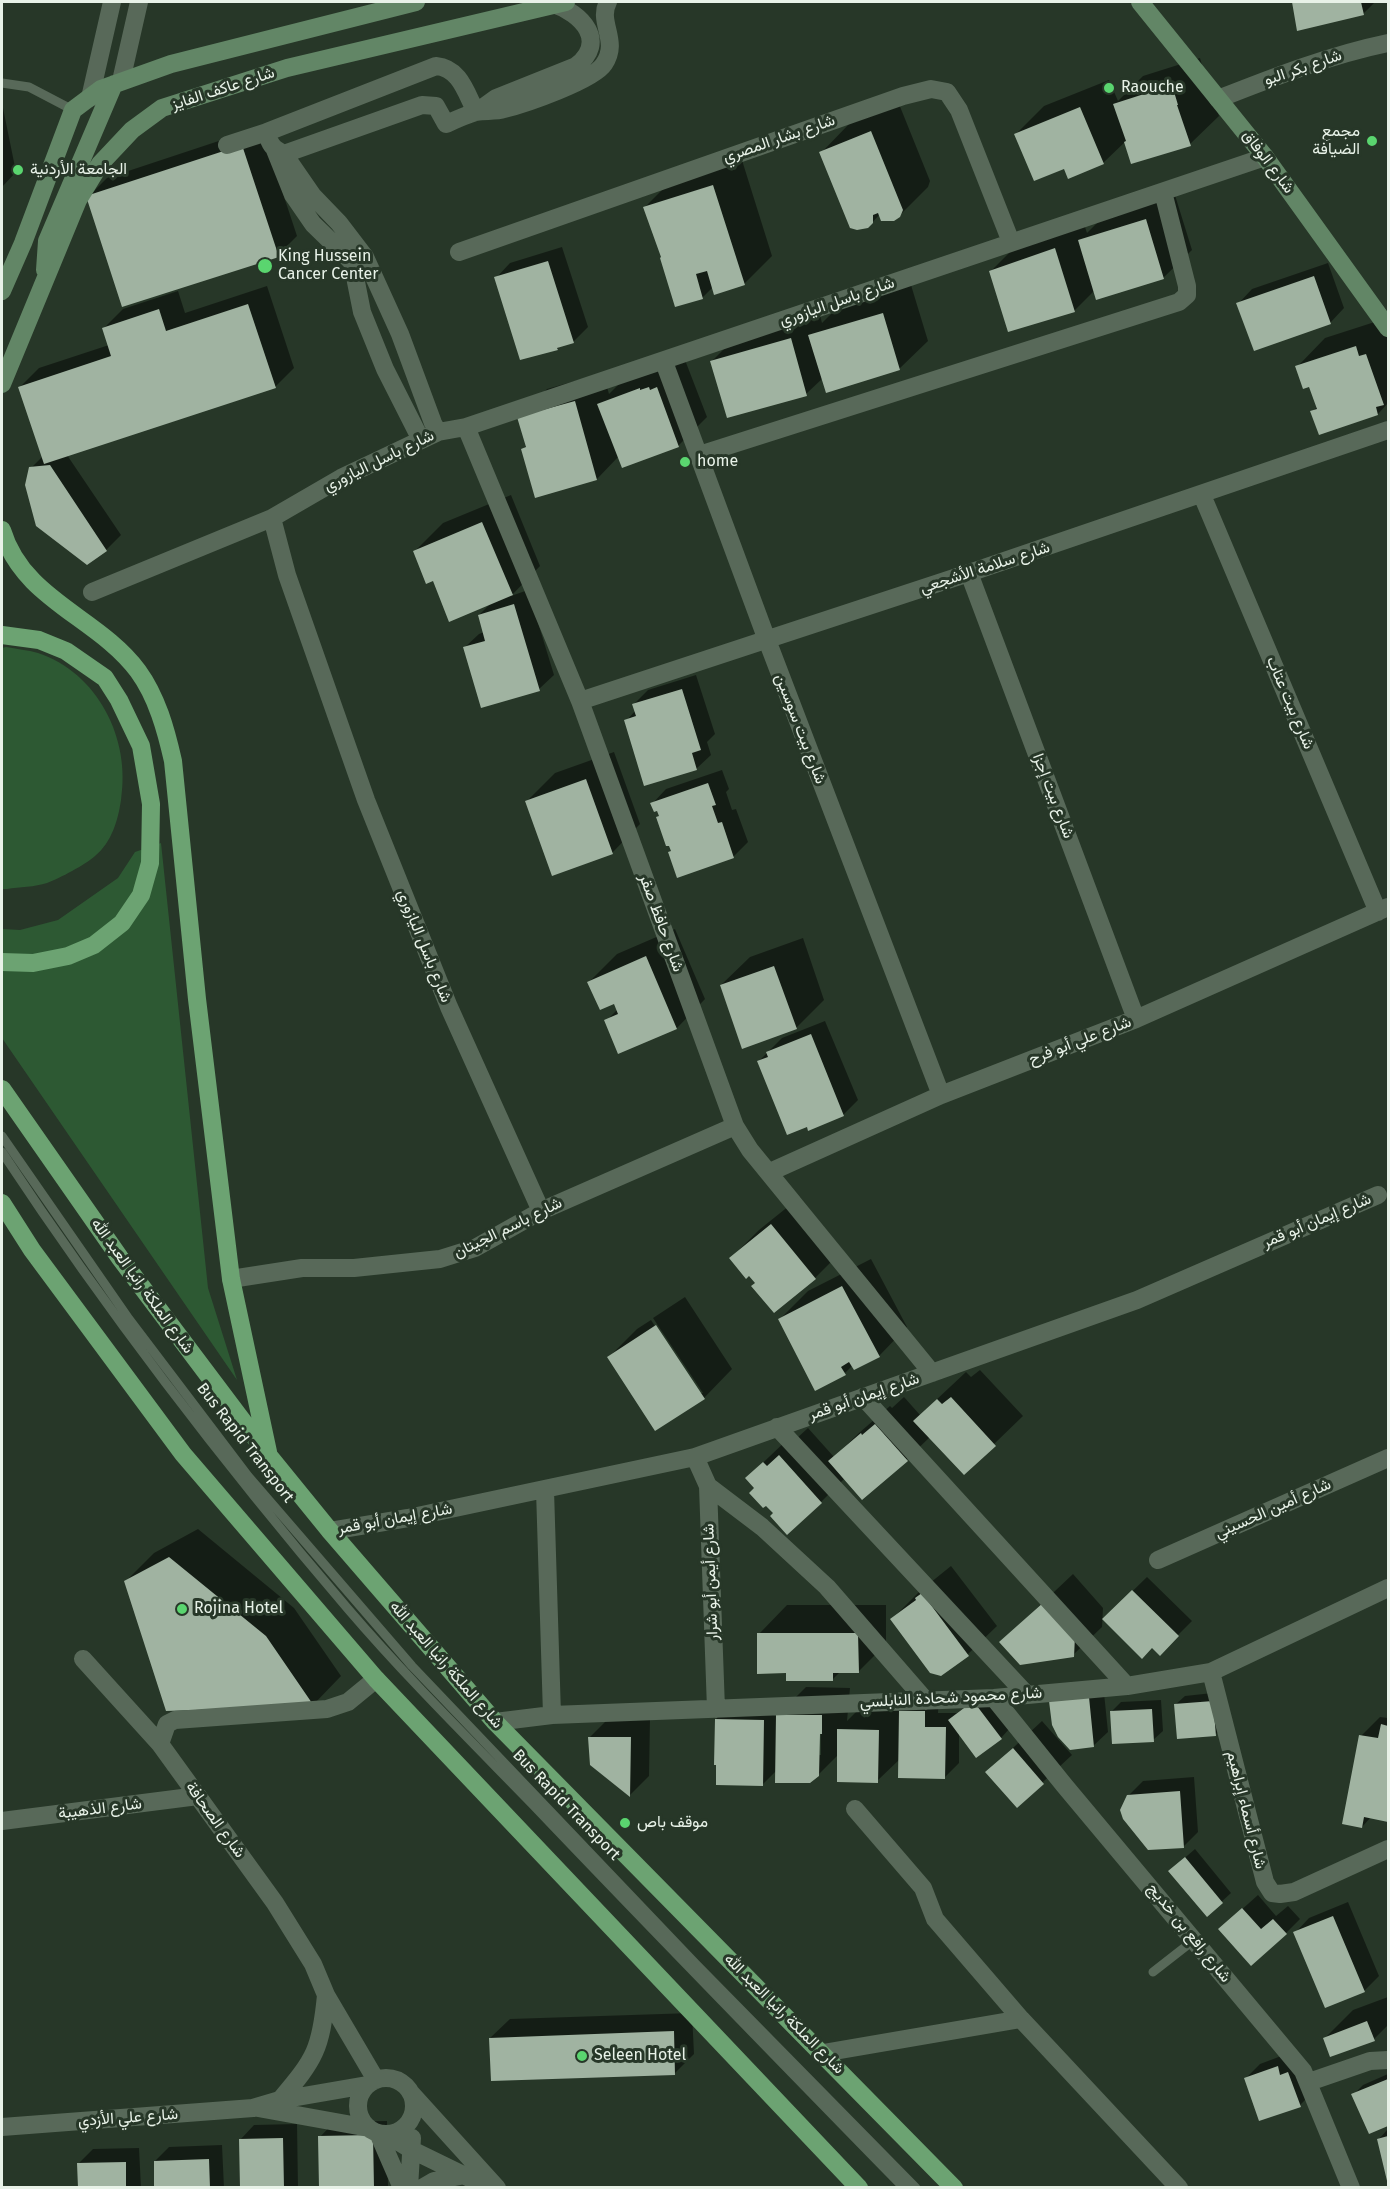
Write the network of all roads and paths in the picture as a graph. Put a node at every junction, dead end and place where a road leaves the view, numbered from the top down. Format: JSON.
{"nodes":[{"id":1,"x":112,"y":2,"type":"edge"},
{"id":2,"x":139,"y":2,"type":"edge"},
{"id":3,"x":416,"y":2,"type":"edge"},
{"id":4,"x":608,"y":2,"type":"edge"},
{"id":5,"x":1140,"y":2,"type":"edge"},
{"id":6,"x":560,"y":3,"type":"edge"},
{"id":7,"x":1389,"y":43,"type":"edge"},
{"id":8,"x":2,"y":82,"type":"edge"},
{"id":9,"x":117,"y":83,"type":"junction"},
{"id":10,"x":90,"y":98,"type":"junction"},
{"id":11,"x":1218,"y":99,"type":"junction"},
{"id":12,"x":73,"y":110,"type":"junction"},
{"id":13,"x":476,"y":112,"type":"junction"},
{"id":14,"x":267,"y":132,"type":"junction"},
{"id":15,"x":227,"y":145,"type":"dead end"},
{"id":16,"x":279,"y":152,"type":"junction"},
{"id":17,"x":1265,"y":157,"type":"junction"},
{"id":18,"x":1163,"y":192,"type":"junction"},
{"id":19,"x":1011,"y":242,"type":"junction"},
{"id":20,"x":459,"y":252,"type":"dead end"},
{"id":21,"x":45,"y":280,"type":"junction"},
{"id":22,"x":2,"y":290,"type":"edge"},
{"id":23,"x":1389,"y":328,"type":"edge"},
{"id":24,"x":664,"y":362,"type":"junction"},
{"id":25,"x":2,"y":384,"type":"edge"},
{"id":26,"x":466,"y":427,"type":"junction"},
{"id":27,"x":1389,"y":430,"type":"edge"},
{"id":28,"x":438,"y":432,"type":"junction"},
{"id":29,"x":421,"y":440,"type":"junction"},
{"id":30,"x":699,"y":455,"type":"junction"},
{"id":31,"x":1202,"y":495,"type":"junction"},
{"id":32,"x":272,"y":518,"type":"junction"},
{"id":33,"x":2,"y":530,"type":"edge"},
{"id":34,"x":969,"y":573,"type":"junction"},
{"id":35,"x":92,"y":592,"type":"dead end"},
{"id":36,"x":2,"y":635,"type":"edge"},
{"id":37,"x":766,"y":640,"type":"junction"},
{"id":38,"x":580,"y":701,"type":"junction"},
{"id":39,"x":1383,"y":909,"type":"edge"},
{"id":40,"x":2,"y":963,"type":"edge"},
{"id":41,"x":1136,"y":1019,"type":"junction"},
{"id":42,"x":2,"y":1089,"type":"edge"},
{"id":43,"x":941,"y":1095,"type":"junction"},
{"id":44,"x":735,"y":1126,"type":"junction"},
{"id":45,"x":2,"y":1136,"type":"edge"},
{"id":46,"x":2,"y":1152,"type":"edge"},
{"id":47,"x":770,"y":1172,"type":"junction"},
{"id":48,"x":1378,"y":1195,"type":"dead end"},
{"id":49,"x":2,"y":1203,"type":"edge"},
{"id":50,"x":541,"y":1211,"type":"junction"},
{"id":51,"x":2,"y":1225,"type":"edge"},
{"id":52,"x":32,"y":1250,"type":"junction"},
{"id":53,"x":231,"y":1279,"type":"junction"},
{"id":54,"x":932,"y":1373,"type":"junction"},
{"id":55,"x":863,"y":1397,"type":"junction"},
{"id":56,"x":777,"y":1427,"type":"junction"},
{"id":57,"x":269,"y":1456,"type":"junction"},
{"id":58,"x":695,"y":1457,"type":"junction"},
{"id":59,"x":1389,"y":1458,"type":"edge"},
{"id":60,"x":708,"y":1486,"type":"junction"},
{"id":61,"x":545,"y":1490,"type":"junction"},
{"id":62,"x":330,"y":1531,"type":"junction"},
{"id":63,"x":1158,"y":1560,"type":"dead end"},
{"id":64,"x":1389,"y":1588,"type":"edge"},
{"id":65,"x":83,"y":1659,"type":"dead end"},
{"id":66,"x":1212,"y":1672,"type":"junction"},
{"id":67,"x":376,"y":1679,"type":"junction"},
{"id":68,"x":1127,"y":1686,"type":"junction"},
{"id":69,"x":1027,"y":1695,"type":"junction"},
{"id":70,"x":994,"y":1698,"type":"junction"},
{"id":71,"x":926,"y":1701,"type":"junction"},
{"id":72,"x":716,"y":1709,"type":"junction"},
{"id":73,"x":552,"y":1715,"type":"junction"},
{"id":74,"x":495,"y":1722,"type":"junction"},
{"id":75,"x":160,"y":1744,"type":"junction"},
{"id":76,"x":198,"y":1796,"type":"junction"},
{"id":77,"x":855,"y":1809,"type":"dead end"},
{"id":78,"x":2,"y":1821,"type":"edge"},
{"id":79,"x":1389,"y":1850,"type":"edge"},
{"id":80,"x":1194,"y":1941,"type":"junction"},
{"id":81,"x":1153,"y":1972,"type":"dead end"},
{"id":82,"x":326,"y":1995,"type":"junction"},
{"id":83,"x":1021,"y":2019,"type":"junction"},
{"id":84,"x":823,"y":2053,"type":"junction"},
{"id":85,"x":1389,"y":2060,"type":"edge"},
{"id":86,"x":371,"y":2082,"type":"junction"},
{"id":87,"x":1309,"y":2082,"type":"junction"},
{"id":88,"x":410,"y":2092,"type":"junction"},
{"id":89,"x":280,"y":2100,"type":"junction"},
{"id":90,"x":253,"y":2108,"type":"junction"},
{"id":91,"x":412,"y":2117,"type":"junction"},
{"id":92,"x":2,"y":2127,"type":"edge"},
{"id":93,"x":377,"y":2132,"type":"junction"},
{"id":94,"x":412,"y":2150,"type":"junction"},
{"id":95,"x":466,"y":2175,"type":"junction"},
{"id":96,"x":402,"y":2187,"type":"edge"},
{"id":97,"x":409,"y":2187,"type":"edge"},
{"id":98,"x":422,"y":2187,"type":"edge"},
{"id":99,"x":490,"y":2187,"type":"edge"},
{"id":100,"x":497,"y":2187,"type":"edge"},
{"id":101,"x":859,"y":2187,"type":"edge"},
{"id":102,"x":904,"y":2187,"type":"edge"},
{"id":103,"x":916,"y":2187,"type":"edge"},
{"id":104,"x":954,"y":2187,"type":"edge"},
{"id":105,"x":1179,"y":2187,"type":"edge"},
{"id":106,"x":1351,"y":2187,"type":"edge"}],
"edges":[{"from":1,"to":10,"type":"street"},
{"from":2,"to":9,"type":"street"},
{"from":3,"to":9,"type":"main road","name":"شارع عاكف الفايز"},
{"from":4,"to":13,"type":"street"},
{"from":5,"to":11,"type":"main road","name":"شارع الوفاق"},
{"from":6,"to":13,"type":"street"},
{"from":6,"to":21,"type":"main road","name":"شارع عاكف الفايز"},
{"from":7,"to":11,"type":"street","name":"شارع بكر البو"},
{"from":8,"to":12,"type":"lane"},
{"from":9,"to":10,"type":"main road","name":"شارع عاكف الفايز"},
{"from":9,"to":21,"type":"main road"},
{"from":10,"to":12,"type":"main road","name":"شارع عاكف الفايز"},
{"from":11,"to":17,"type":"main road","name":"شارع الوفاق"},
{"from":12,"to":22,"type":"main road"},
{"from":13,"to":14,"type":"street"},
{"from":13,"to":16,"type":"street"},
{"from":14,"to":15,"type":"street"},
{"from":14,"to":16,"type":"street"},
{"from":16,"to":28,"type":"street"},
{"from":16,"to":29,"type":"street"},
{"from":17,"to":18,"type":"street","name":"شارع باسل اليازوري"},
{"from":17,"to":23,"type":"main road","name":"شارع الوفاق"},
{"from":18,"to":19,"type":"street","name":"شارع باسل اليازوري"},
{"from":18,"to":30,"type":"street"},
{"from":19,"to":20,"type":"street","name":"شارع بشار المصري"},
{"from":19,"to":24,"type":"street","name":"شارع باسل اليازوري"},
{"from":21,"to":25,"type":"main road","name":"شارع عاكف الفايز"},
{"from":24,"to":26,"type":"street","name":"شارع باسل اليازوري"},
{"from":24,"to":30,"type":"street","name":"شارع بيت سوسين"},
{"from":26,"to":28,"type":"street","name":"شارع باسل اليازوري"},
{"from":26,"to":38,"type":"street","name":"شارع حافظ صقر"},
{"from":27,"to":31,"type":"street","name":"شارع سلامة الأشجعي"},
{"from":28,"to":29,"type":"street","name":"شارع باسل اليازوري"},
{"from":29,"to":32,"type":"street","name":"شارع باسل اليازوري"},
{"from":30,"to":37,"type":"street","name":"شارع بيت سوسين"},
{"from":31,"to":34,"type":"street","name":"شارع سلامة الأشجعي"},
{"from":31,"to":39,"type":"street","name":"شارع بيت عتاب"},
{"from":32,"to":35,"type":"street"},
{"from":32,"to":50,"type":"street","name":"شارع باسل اليازوري"},
{"from":33,"to":53,"type":"main road"},
{"from":34,"to":37,"type":"street","name":"شارع سلامة الأشجعي"},
{"from":34,"to":41,"type":"street","name":"شارع بيت إجزا"},
{"from":36,"to":40,"type":"main road"},
{"from":37,"to":38,"type":"street","name":"شارع سلامة الأشجعي"},
{"from":37,"to":43,"type":"street","name":"شارع بيت سوسين"},
{"from":38,"to":44,"type":"street","name":"شارع حافظ صقر"},
{"from":39,"to":41,"type":"street","name":"شارع علي أبو فرح"},
{"from":41,"to":43,"type":"street","name":"شارع علي أبو فرح"},
{"from":42,"to":57,"type":"main road","name":"شارع الملكة رانيا العبد الله"},
{"from":43,"to":47,"type":"street","name":"شارع علي أبو فرح"},
{"from":44,"to":47,"type":"street","name":"شارع حافظ صقر"},
{"from":44,"to":50,"type":"street","name":"شارع باسم الجيتان"},
{"from":45,"to":103,"type":"lane","name":"Bus Rapid Transport"},
{"from":46,"to":102,"type":"lane","name":"Bus Rapid Transport"},
{"from":47,"to":54,"type":"street","name":"شارع حافظ صقر"},
{"from":48,"to":54,"type":"street","name":"شارع إيمان أبو قمر"},
{"from":49,"to":52,"type":"main road"},
{"from":50,"to":53,"type":"street","name":"شارع باسم الجيتان"},
{"from":51,"to":52,"type":"main road"},
{"from":52,"to":67,"type":"main road"},
{"from":53,"to":57,"type":"main road"},
{"from":54,"to":55,"type":"street","name":"شارع إيمان أبو قمر"},
{"from":55,"to":56,"type":"street","name":"شارع إيمان أبو قمر"},
{"from":55,"to":68,"type":"street"},
{"from":56,"to":58,"type":"street","name":"شارع إيمان أبو قمر"},
{"from":56,"to":69,"type":"street"},
{"from":57,"to":62,"type":"main road","name":"شارع الملكة رانيا العبد الله"},
{"from":58,"to":60,"type":"street","name":"شارع أيمن أبو شرار"},
{"from":58,"to":61,"type":"street","name":"شارع إيمان أبو قمر"},
{"from":59,"to":63,"type":"street","name":"شارع أمين الحسيني"},
{"from":60,"to":71,"type":"street"},
{"from":60,"to":72,"type":"street","name":"شارع أيمن أبو شرار"},
{"from":61,"to":62,"type":"street","name":"شارع إيمان أبو قمر"},
{"from":61,"to":73,"type":"street"},
{"from":62,"to":74,"type":"main road","name":"شارع الملكة رانيا العبد الله"},
{"from":64,"to":66,"type":"street","name":"شارع محمود شحادة النابلسي"},
{"from":65,"to":75,"type":"street","name":"شارع الصحافة"},
{"from":66,"to":68,"type":"street","name":"شارع محمود شحادة النابلسي"},
{"from":66,"to":79,"type":"street","name":"شارع أسماء إبراهيم"},
{"from":67,"to":75,"type":"street"},
{"from":67,"to":101,"type":"main road"},
{"from":68,"to":69,"type":"street","name":"شارع محمود شحادة النابلسي"},
{"from":69,"to":70,"type":"street","name":"شارع محمود شحادة النابلسي"},
{"from":70,"to":71,"type":"street","name":"شارع محمود شحادة النابلسي"},
{"from":70,"to":80,"type":"street","name":"شارع رافع بن خديج"},
{"from":71,"to":72,"type":"street","name":"شارع محمود شحادة النابلسي"},
{"from":72,"to":73,"type":"street","name":"شارع محمود شحادة النابلسي"},
{"from":73,"to":74,"type":"street","name":"شارع محمود شحادة النابلسي"},
{"from":74,"to":84,"type":"main road","name":"شارع الملكة رانيا العبد الله"},
{"from":75,"to":76,"type":"street","name":"شارع الصحافة"},
{"from":76,"to":78,"type":"street","name":"شارع الذهيبة"},
{"from":76,"to":82,"type":"street","name":"شارع الصحافة"},
{"from":77,"to":83,"type":"street"},
{"from":80,"to":81,"type":"lane"},
{"from":80,"to":87,"type":"street","name":"شارع رافع بن خديج"},
{"from":82,"to":86,"type":"street","name":"شارع الصحافة"},
{"from":82,"to":89,"type":"street","name":"شارع الصحافة"},
{"from":83,"to":84,"type":"street"},
{"from":83,"to":105,"type":"street"},
{"from":84,"to":104,"type":"main road","name":"شارع الملكة رانيا العبد الله"},
{"from":85,"to":87,"type":"street"},
{"from":86,"to":88,"type":"street"},
{"from":86,"to":89,"type":"street","name":"شارع علي الأزدي"},
{"from":86,"to":93,"type":"street"},
{"from":87,"to":106,"type":"street","name":"شارع رافع بن خديج"},
{"from":88,"to":91,"type":"street"},
{"from":88,"to":100,"type":"street"},
{"from":89,"to":90,"type":"street","name":"شارع علي الأزدي"},
{"from":90,"to":92,"type":"street","name":"شارع علي الأزدي"},
{"from":90,"to":93,"type":"street","name":"شارع علي الأزدي"},
{"from":91,"to":93,"type":"street"},
{"from":91,"to":94,"type":"street"},
{"from":93,"to":94,"type":"street"},
{"from":93,"to":96,"type":"street"},
{"from":94,"to":95,"type":"street"},
{"from":94,"to":97,"type":"street"},
{"from":95,"to":98,"type":"street"},
{"from":95,"to":99,"type":"street"}]}
